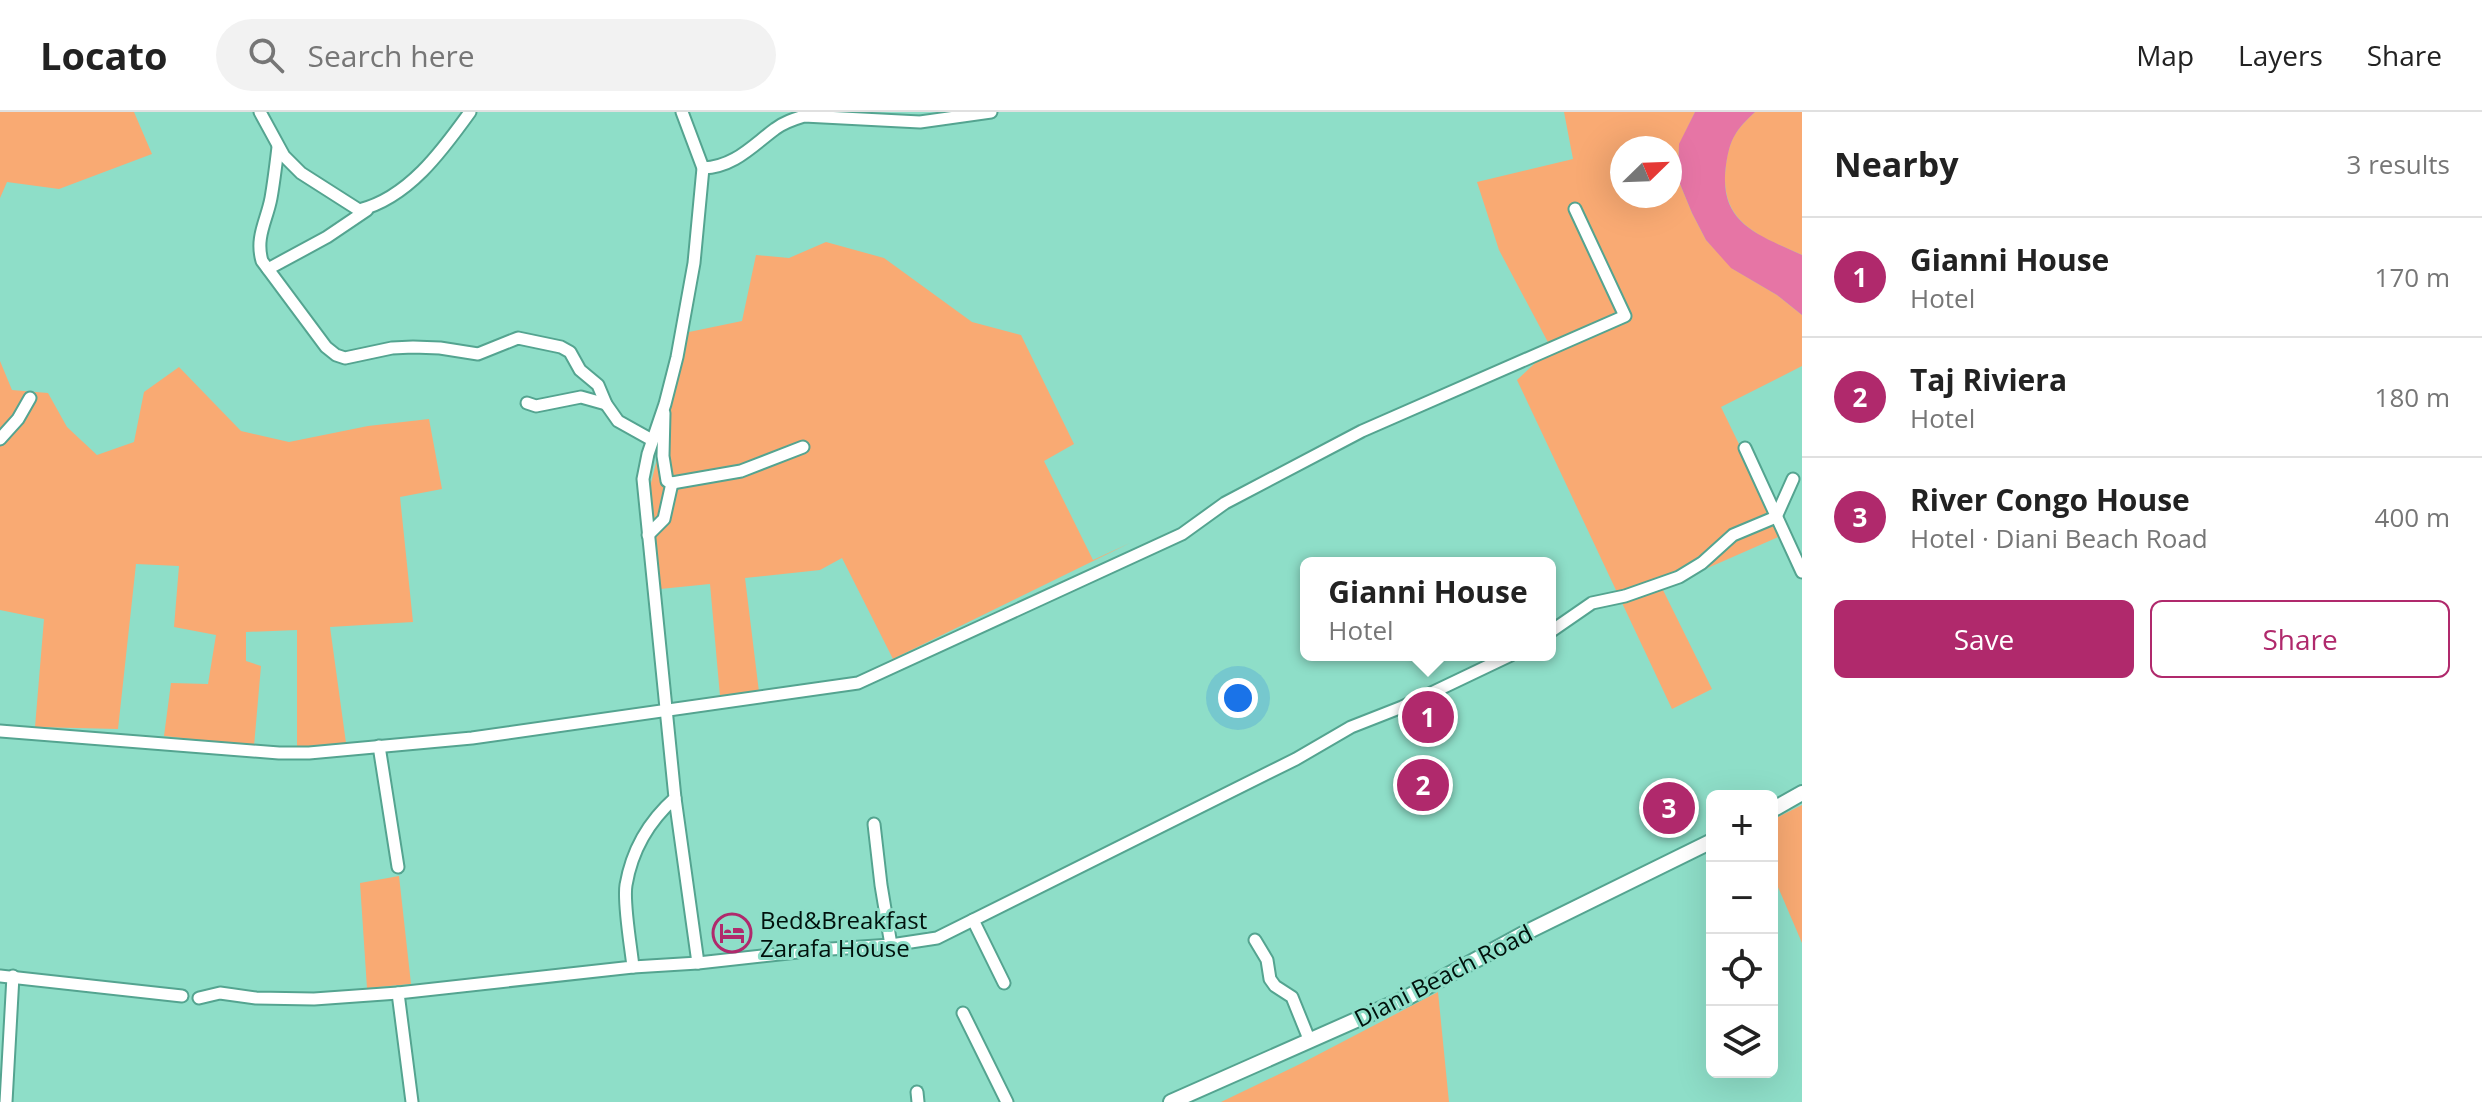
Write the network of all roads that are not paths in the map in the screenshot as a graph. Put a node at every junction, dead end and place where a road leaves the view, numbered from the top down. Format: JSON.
{"nodes":[{"id":1,"x":260,"y":112,"type":"edge"},
{"id":2,"x":470,"y":112,"type":"edge"},
{"id":3,"x":682,"y":112,"type":"edge"},
{"id":4,"x":991,"y":112,"type":"edge"},
{"id":5,"x":278,"y":147,"type":"junction"},
{"id":6,"x":703,"y":168,"type":"junction"},
{"id":7,"x":373,"y":205,"type":"junction"},
{"id":8,"x":1575,"y":209,"type":"dead end"},
{"id":9,"x":268,"y":269,"type":"junction"},
{"id":10,"x":30,"y":398,"type":"dead end"},
{"id":11,"x":527,"y":403,"type":"dead end"},
{"id":12,"x":606,"y":404,"type":"junction"},
{"id":13,"x":665,"y":404,"type":"junction"},
{"id":14,"x":0,"y":439,"type":"edge"},
{"id":15,"x":652,"y":440,"type":"junction"},
{"id":16,"x":803,"y":447,"type":"dead end"},
{"id":17,"x":1745,"y":448,"type":"dead end"},
{"id":18,"x":1793,"y":479,"type":"dead end"},
{"id":19,"x":672,"y":483,"type":"junction"},
{"id":20,"x":1776,"y":517,"type":"junction"},
{"id":21,"x":648,"y":535,"type":"junction"},
{"id":22,"x":1802,"y":572,"type":"edge"},
{"id":23,"x":1556,"y":628,"type":"edge"},
{"id":24,"x":1498,"y":661,"type":"edge"},
{"id":25,"x":667,"y":709,"type":"junction"},
{"id":26,"x":0,"y":731,"type":"edge"},
{"id":27,"x":379,"y":746,"type":"junction"},
{"id":28,"x":1802,"y":793,"type":"edge"},
{"id":29,"x":675,"y":798,"type":"junction"},
{"id":30,"x":1778,"y":807,"type":"edge"},
{"id":31,"x":874,"y":824,"type":"dead end"},
{"id":32,"x":1706,"y":844,"type":"edge"},
{"id":33,"x":398,"y":867,"type":"dead end"},
{"id":34,"x":973,"y":920,"type":"junction"},
{"id":35,"x":1255,"y":940,"type":"dead end"},
{"id":36,"x":891,"y":945,"type":"junction"},
{"id":37,"x":633,"y":963,"type":"junction"},
{"id":38,"x":698,"y":963,"type":"junction"},
{"id":39,"x":6,"y":976,"type":"edge"},
{"id":40,"x":1004,"y":983,"type":"dead end"},
{"id":41,"x":398,"y":993,"type":"junction"},
{"id":42,"x":182,"y":996,"type":"dead end"},
{"id":43,"x":199,"y":998,"type":"dead end"},
{"id":44,"x":963,"y":1013,"type":"dead end"},
{"id":45,"x":1309,"y":1039,"type":"junction"},
{"id":46,"x":6,"y":1102,"type":"edge"},
{"id":47,"x":412,"y":1102,"type":"edge"},
{"id":48,"x":1007,"y":1102,"type":"edge"},
{"id":49,"x":1171,"y":1102,"type":"edge"}],
"edges":[{"from":1,"to":5,"type":"street"},
{"from":2,"to":7,"type":"street"},
{"from":3,"to":6,"type":"street"},
{"from":4,"to":6,"type":"street"},
{"from":5,"to":7,"type":"street"},
{"from":5,"to":9,"type":"street"},
{"from":6,"to":13,"type":"street"},
{"from":7,"to":9,"type":"street"},
{"from":8,"to":25,"type":"street"},
{"from":9,"to":12,"type":"street"},
{"from":10,"to":14,"type":"street"},
{"from":11,"to":12,"type":"street"},
{"from":12,"to":15,"type":"street"},
{"from":13,"to":15,"type":"street"},
{"from":13,"to":19,"type":"street"},
{"from":15,"to":21,"type":"street"},
{"from":16,"to":19,"type":"street"},
{"from":17,"to":20,"type":"street"},
{"from":18,"to":20,"type":"street"},
{"from":19,"to":21,"type":"street"},
{"from":20,"to":22,"type":"street"},
{"from":20,"to":23,"type":"street"},
{"from":21,"to":25,"type":"street"},
{"from":24,"to":34,"type":"street"},
{"from":25,"to":27,"type":"street"},
{"from":25,"to":29,"type":"street"},
{"from":26,"to":27,"type":"street"},
{"from":27,"to":33,"type":"street"},
{"from":28,"to":30,"type":"main road"},
{"from":29,"to":37,"type":"street"},
{"from":29,"to":38,"type":"street"},
{"from":31,"to":36,"type":"street"},
{"from":32,"to":45,"type":"main road","name":"Diani Beach Road"},
{"from":34,"to":36,"type":"street"},
{"from":34,"to":40,"type":"street"},
{"from":35,"to":45,"type":"street"},
{"from":36,"to":38,"type":"street"},
{"from":37,"to":38,"type":"street"},
{"from":37,"to":41,"type":"street"},
{"from":39,"to":42,"type":"street"},
{"from":39,"to":46,"type":"street"},
{"from":41,"to":43,"type":"street"},
{"from":41,"to":47,"type":"street"},
{"from":44,"to":48,"type":"street"},
{"from":45,"to":49,"type":"main road","name":"Diani Beach Road"}]}
